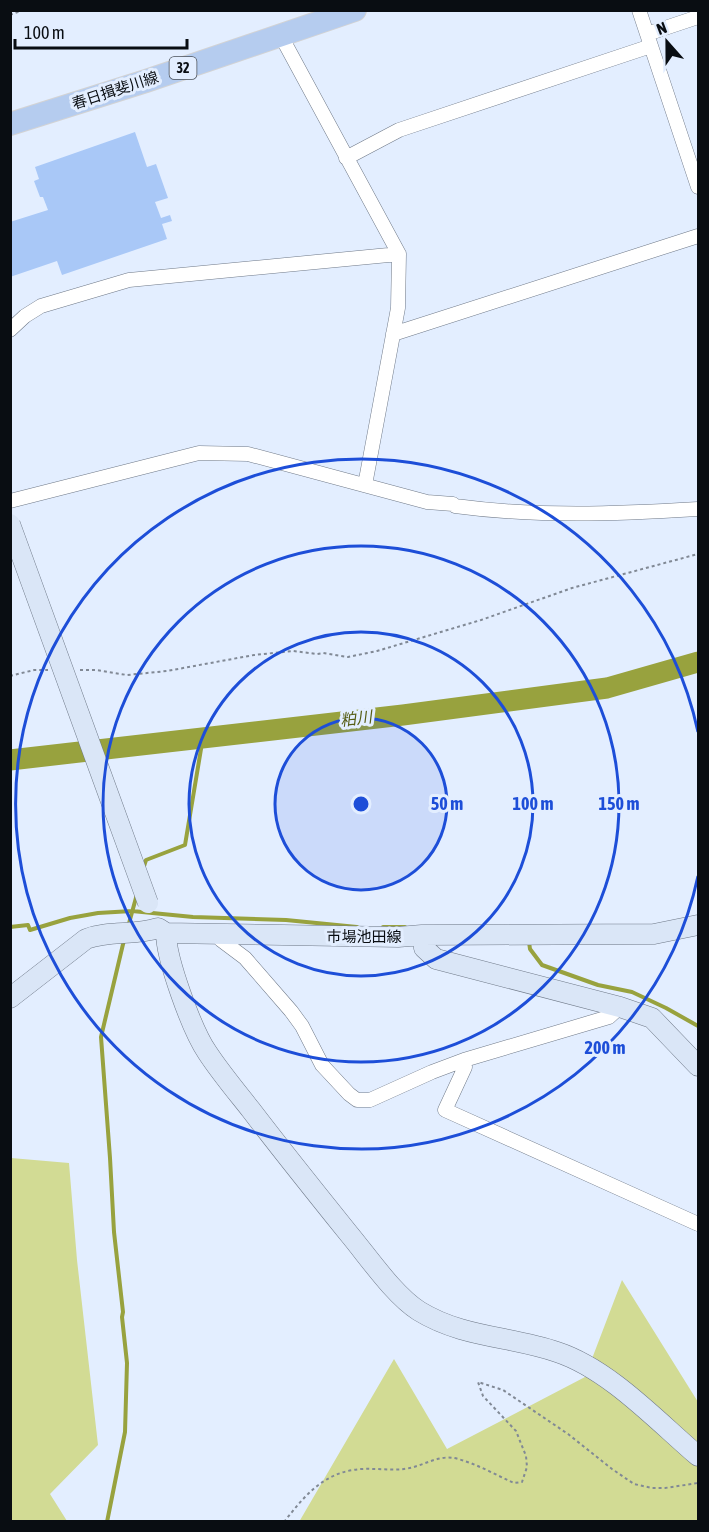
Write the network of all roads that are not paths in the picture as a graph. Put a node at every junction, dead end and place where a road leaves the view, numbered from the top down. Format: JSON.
{"nodes":[{"id":1,"x":355,"y":10,"type":"edge"},
{"id":2,"x":639,"y":10,"type":"edge"},
{"id":3,"x":699,"y":17,"type":"edge"},
{"id":4,"x":281,"y":36,"type":"junction"},
{"id":5,"x":649,"y":40,"type":"junction"},
{"id":6,"x":10,"y":124,"type":"edge"},
{"id":7,"x":346,"y":158,"type":"junction"},
{"id":8,"x":699,"y":187,"type":"edge"},
{"id":9,"x":699,"y":236,"type":"edge"},
{"id":10,"x":399,"y":254,"type":"junction"},
{"id":11,"x":10,"y":330,"type":"edge"},
{"id":12,"x":393,"y":334,"type":"junction"},
{"id":13,"x":365,"y":485,"type":"junction"},
{"id":14,"x":10,"y":501,"type":"edge"},
{"id":15,"x":699,"y":509,"type":"edge"},
{"id":16,"x":10,"y":524,"type":"edge"},
{"id":17,"x":699,"y":925,"type":"edge"},
{"id":18,"x":162,"y":931,"type":"junction"},
{"id":19,"x":219,"y":934,"type":"junction"},
{"id":20,"x":422,"y":935,"type":"junction"},
{"id":21,"x":10,"y":998,"type":"edge"},
{"id":22,"x":620,"y":1007,"type":"junction"},
{"id":23,"x":465,"y":1060,"type":"junction"},
{"id":24,"x":699,"y":1066,"type":"edge"},
{"id":25,"x":699,"y":1224,"type":"edge"},
{"id":26,"x":699,"y":1456,"type":"edge"}],
"edges":[{"from":1,"to":4,"type":"main road","name":"春日揖斐川線","number":"32"},
{"from":2,"to":5,"type":"street"},
{"from":3,"to":5,"type":"street"},
{"from":4,"to":6,"type":"main road","name":"春日揖斐川線","number":"32"},
{"from":4,"to":7,"type":"street"},
{"from":5,"to":7,"type":"street"},
{"from":5,"to":8,"type":"street"},
{"from":7,"to":10,"type":"street"},
{"from":9,"to":12,"type":"street"},
{"from":10,"to":11,"type":"street"},
{"from":10,"to":12,"type":"street"},
{"from":12,"to":13,"type":"street"},
{"from":13,"to":14,"type":"street"},
{"from":13,"to":15,"type":"street"},
{"from":16,"to":18,"type":"street","bridge":true},
{"from":17,"to":20,"type":"street"},
{"from":18,"to":19,"type":"street","name":"市場池田線"},
{"from":18,"to":21,"type":"street","name":"市場池田線"},
{"from":18,"to":26,"type":"street"},
{"from":19,"to":20,"type":"street","name":"市場池田線"},
{"from":19,"to":23,"type":"street"},
{"from":20,"to":22,"type":"street","name":"市場池田線"},
{"from":22,"to":23,"type":"street"},
{"from":22,"to":24,"type":"street","name":"市場池田線"},
{"from":23,"to":25,"type":"street"}]}
